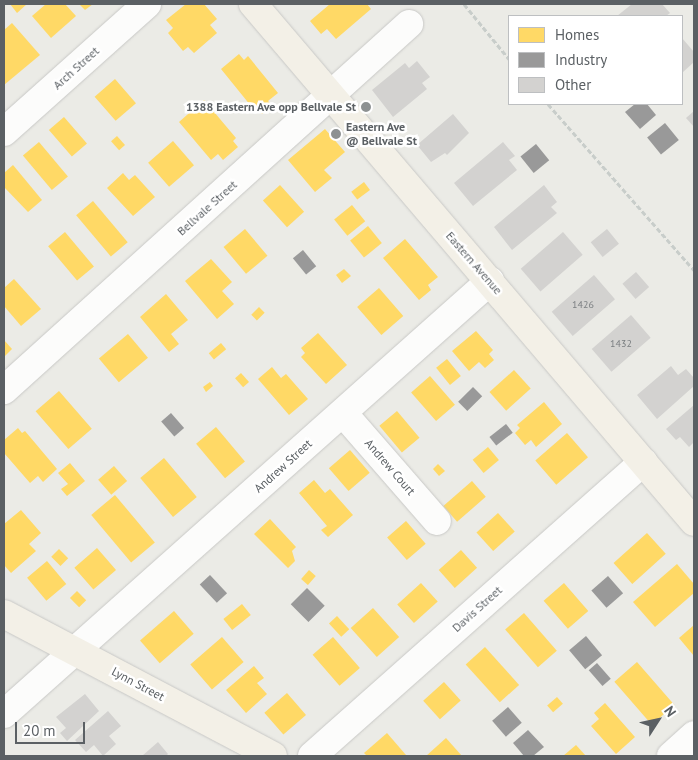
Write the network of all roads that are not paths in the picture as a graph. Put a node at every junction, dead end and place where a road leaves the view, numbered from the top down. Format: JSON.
{"nodes":[{"id":1,"x":147,"y":4,"type":"edge"},
{"id":2,"x":253,"y":4,"type":"edge"},
{"id":3,"x":409,"y":24,"type":"dead end"},
{"id":4,"x":329,"y":94,"type":"junction"},
{"id":5,"x":4,"y":132,"type":"edge"},
{"id":6,"x":490,"y":281,"type":"junction"},
{"id":7,"x":4,"y":390,"type":"edge"},
{"id":8,"x":343,"y":413,"type":"junction"},
{"id":9,"x":643,"y":462,"type":"junction"},
{"id":10,"x":437,"y":521,"type":"dead end"},
{"id":11,"x":694,"y":522,"type":"edge"},
{"id":12,"x":4,"y":614,"type":"edge"},
{"id":13,"x":76,"y":651,"type":"junction"},
{"id":14,"x":4,"y":714,"type":"edge"},
{"id":15,"x":694,"y":735,"type":"edge"},
{"id":16,"x":273,"y":756,"type":"edge"},
{"id":17,"x":312,"y":756,"type":"edge"},
{"id":18,"x":671,"y":756,"type":"edge"}],
"edges":[{"from":1,"to":5,"type":"street","name":"Arch Street"},
{"from":2,"to":4,"type":"main road","name":"Eastern Avenue"},
{"from":3,"to":4,"type":"street","name":"Bellvale Street"},
{"from":4,"to":6,"type":"main road","name":"Eastern Avenue"},
{"from":4,"to":7,"type":"street","name":"Bellvale Street"},
{"from":6,"to":8,"type":"street","name":"Andrew Street"},
{"from":6,"to":9,"type":"main road","name":"Eastern Avenue"},
{"from":8,"to":10,"type":"street","name":"Andrew Court"},
{"from":8,"to":13,"type":"street","name":"Andrew Street"},
{"from":9,"to":11,"type":"main road","name":"Eastern Avenue"},
{"from":9,"to":17,"type":"street","name":"Davis Street"},
{"from":12,"to":13,"type":"main road","name":"Lynn Street"},
{"from":13,"to":14,"type":"street","name":"Andrew Street"},
{"from":13,"to":16,"type":"main road","name":"Lynn Street"},
{"from":15,"to":18,"type":"street"}]}
